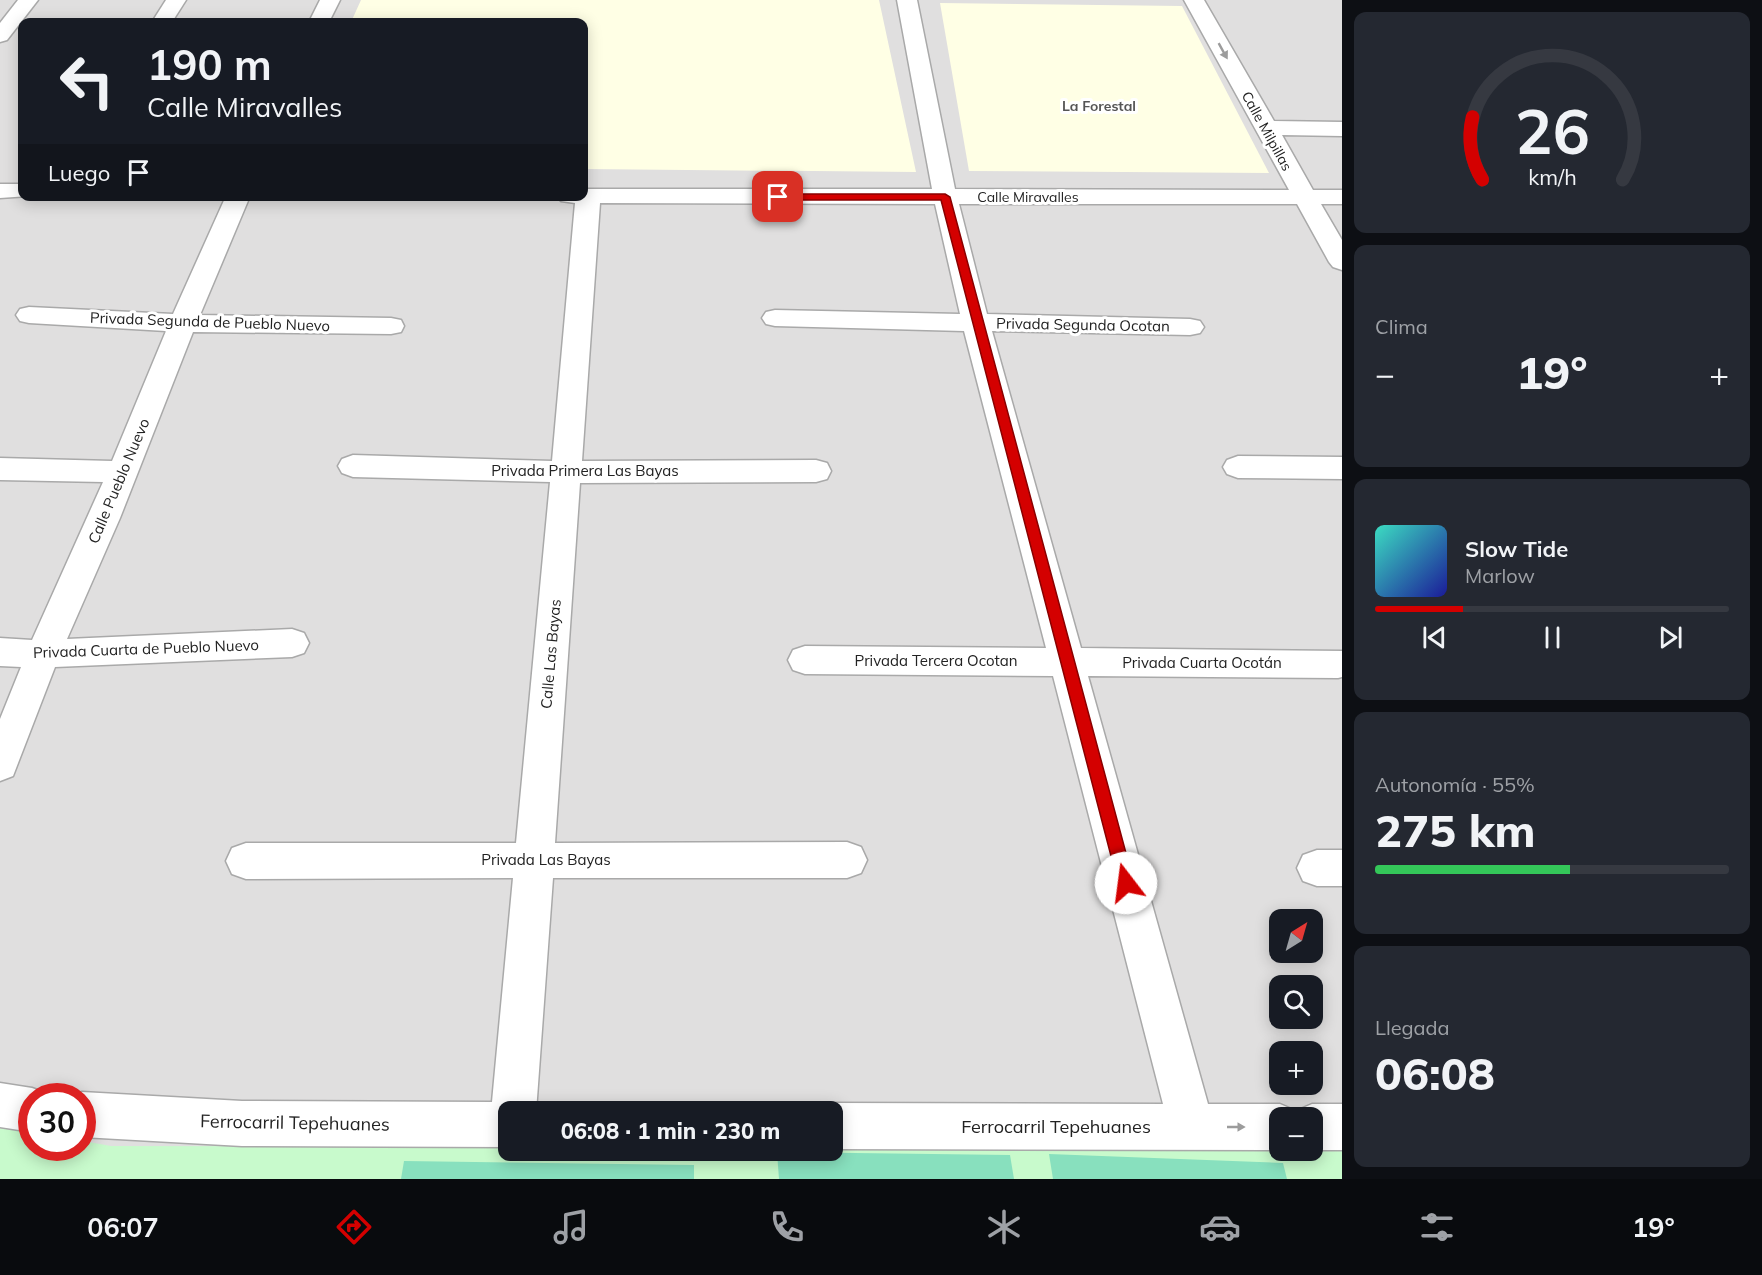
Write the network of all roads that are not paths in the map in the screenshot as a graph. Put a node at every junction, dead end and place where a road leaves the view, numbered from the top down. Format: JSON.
{"nodes":[{"id":1,"x":28,"y":0,"type":"edge"},
{"id":2,"x":176,"y":0,"type":"edge"},
{"id":3,"x":330,"y":0,"type":"edge"},
{"id":4,"x":907,"y":0,"type":"edge"},
{"id":5,"x":1194,"y":0,"type":"edge"},
{"id":6,"x":165,"y":18,"type":"edge"},
{"id":7,"x":321,"y":18,"type":"edge"},
{"id":8,"x":0,"y":36,"type":"edge"},
{"id":9,"x":1266,"y":128,"type":"junction"},
{"id":10,"x":1342,"y":129,"type":"edge"},
{"id":11,"x":0,"y":191,"type":"edge"},
{"id":12,"x":18,"y":191,"type":"edge"},
{"id":13,"x":588,"y":197,"type":"edge"},
{"id":14,"x":945,"y":197,"type":"junction"},
{"id":15,"x":1304,"y":197,"type":"junction"},
{"id":16,"x":1342,"y":197,"type":"edge"},
{"id":17,"x":236,"y":201,"type":"edge"},
{"id":18,"x":579,"y":201,"type":"edge"},
{"id":19,"x":1342,"y":262,"type":"edge"},
{"id":20,"x":29,"y":315,"type":"dead end"},
{"id":21,"x":775,"y":318,"type":"dead end"},
{"id":22,"x":183,"y":323,"type":"junction"},
{"id":23,"x":976,"y":323,"type":"junction"},
{"id":24,"x":392,"y":326,"type":"dead end"},
{"id":25,"x":1190,"y":327,"type":"dead end"},
{"id":26,"x":353,"y":466,"type":"dead end"},
{"id":27,"x":1238,"y":467,"type":"dead end"},
{"id":28,"x":1342,"y":468,"type":"edge"},
{"id":29,"x":0,"y":469,"type":"edge"},
{"id":30,"x":123,"y":471,"type":"junction"},
{"id":31,"x":816,"y":471,"type":"dead end"},
{"id":32,"x":567,"y":472,"type":"junction"},
{"id":33,"x":292,"y":643,"type":"dead end"},
{"id":34,"x":0,"y":652,"type":"edge"},
{"id":35,"x":44,"y":654,"type":"junction"},
{"id":36,"x":805,"y":660,"type":"dead end"},
{"id":37,"x":1066,"y":662,"type":"junction"},
{"id":38,"x":1338,"y":664,"type":"dead end"},
{"id":39,"x":0,"y":765,"type":"edge"},
{"id":40,"x":534,"y":860,"type":"junction"},
{"id":41,"x":847,"y":860,"type":"dead end"},
{"id":42,"x":246,"y":861,"type":"dead end"},
{"id":43,"x":515,"y":1101,"type":"edge"},
{"id":44,"x":0,"y":1105,"type":"edge"},
{"id":45,"x":18,"y":1108,"type":"edge"},
{"id":46,"x":96,"y":1116,"type":"edge"},
{"id":47,"x":498,"y":1124,"type":"edge"},
{"id":48,"x":843,"y":1126,"type":"edge"},
{"id":49,"x":1192,"y":1127,"type":"junction"},
{"id":50,"x":1269,"y":1127,"type":"edge"},
{"id":51,"x":1323,"y":1127,"type":"edge"},
{"id":52,"x":1342,"y":1127,"type":"edge"}],
"edges":[{"from":1,"to":8,"type":"street"},
{"from":2,"to":6,"type":"street"},
{"from":3,"to":7,"type":"street"},
{"from":4,"to":14,"type":"street"},
{"from":5,"to":9,"type":"street","name":"Calle Milpillas","one_way":true},
{"from":9,"to":10,"type":"street"},
{"from":9,"to":15,"type":"street","name":"Calle Milpillas"},
{"from":11,"to":12,"type":"street"},
{"from":13,"to":14,"type":"street","name":"Calle Miravalles"},
{"from":14,"to":15,"type":"street","name":"Calle Miravalles"},
{"from":14,"to":23,"type":"street"},
{"from":15,"to":16,"type":"street","name":"Calle Miravalles"},
{"from":15,"to":19,"type":"street","name":"Calle Milpillas"},
{"from":17,"to":22,"type":"street","name":"Calle Pueblo Nuevo"},
{"from":18,"to":32,"type":"street","name":"Calle Las Bayas"},
{"from":20,"to":22,"type":"street","name":"Privada Segunda de Pueblo Nuevo"},
{"from":21,"to":23,"type":"street","name":"Privada Segunda Ocotan"},
{"from":22,"to":24,"type":"street","name":"Privada Segunda de Pueblo Nuevo"},
{"from":22,"to":30,"type":"street","name":"Calle Pueblo Nuevo"},
{"from":23,"to":25,"type":"street","name":"Privada Segunda Ocotan"},
{"from":23,"to":37,"type":"street"},
{"from":26,"to":32,"type":"street","name":"Privada Primera Las Bayas"},
{"from":27,"to":28,"type":"street"},
{"from":29,"to":30,"type":"street"},
{"from":30,"to":35,"type":"street","name":"Calle Pueblo Nuevo"},
{"from":31,"to":32,"type":"street","name":"Privada Primera Las Bayas"},
{"from":32,"to":40,"type":"street","name":"Calle Las Bayas"},
{"from":33,"to":35,"type":"street","name":"Privada Cuarta de Pueblo Nuevo"},
{"from":34,"to":35,"type":"street","name":"Privada Cuarta de Pueblo Nuevo"},
{"from":35,"to":39,"type":"street","name":"Calle Pueblo Nuevo"},
{"from":36,"to":37,"type":"street","name":"Privada Tercera Ocotan"},
{"from":37,"to":38,"type":"street","name":"Privada Cuarta Ocotán"},
{"from":37,"to":49,"type":"street"},
{"from":40,"to":41,"type":"street","name":"Privada Las Bayas"},
{"from":40,"to":42,"type":"street","name":"Privada Las Bayas"},
{"from":40,"to":43,"type":"street","name":"Calle Las Bayas"},
{"from":44,"to":45,"type":"street"},
{"from":46,"to":47,"type":"street","name":"Ferrocarril Tepehuanes"},
{"from":48,"to":49,"type":"street","name":"Ferrocarril Tepehuanes"},
{"from":49,"to":50,"type":"street","name":"Ferrocarril Tepehuanes","one_way":true},
{"from":51,"to":52,"type":"street"}]}
